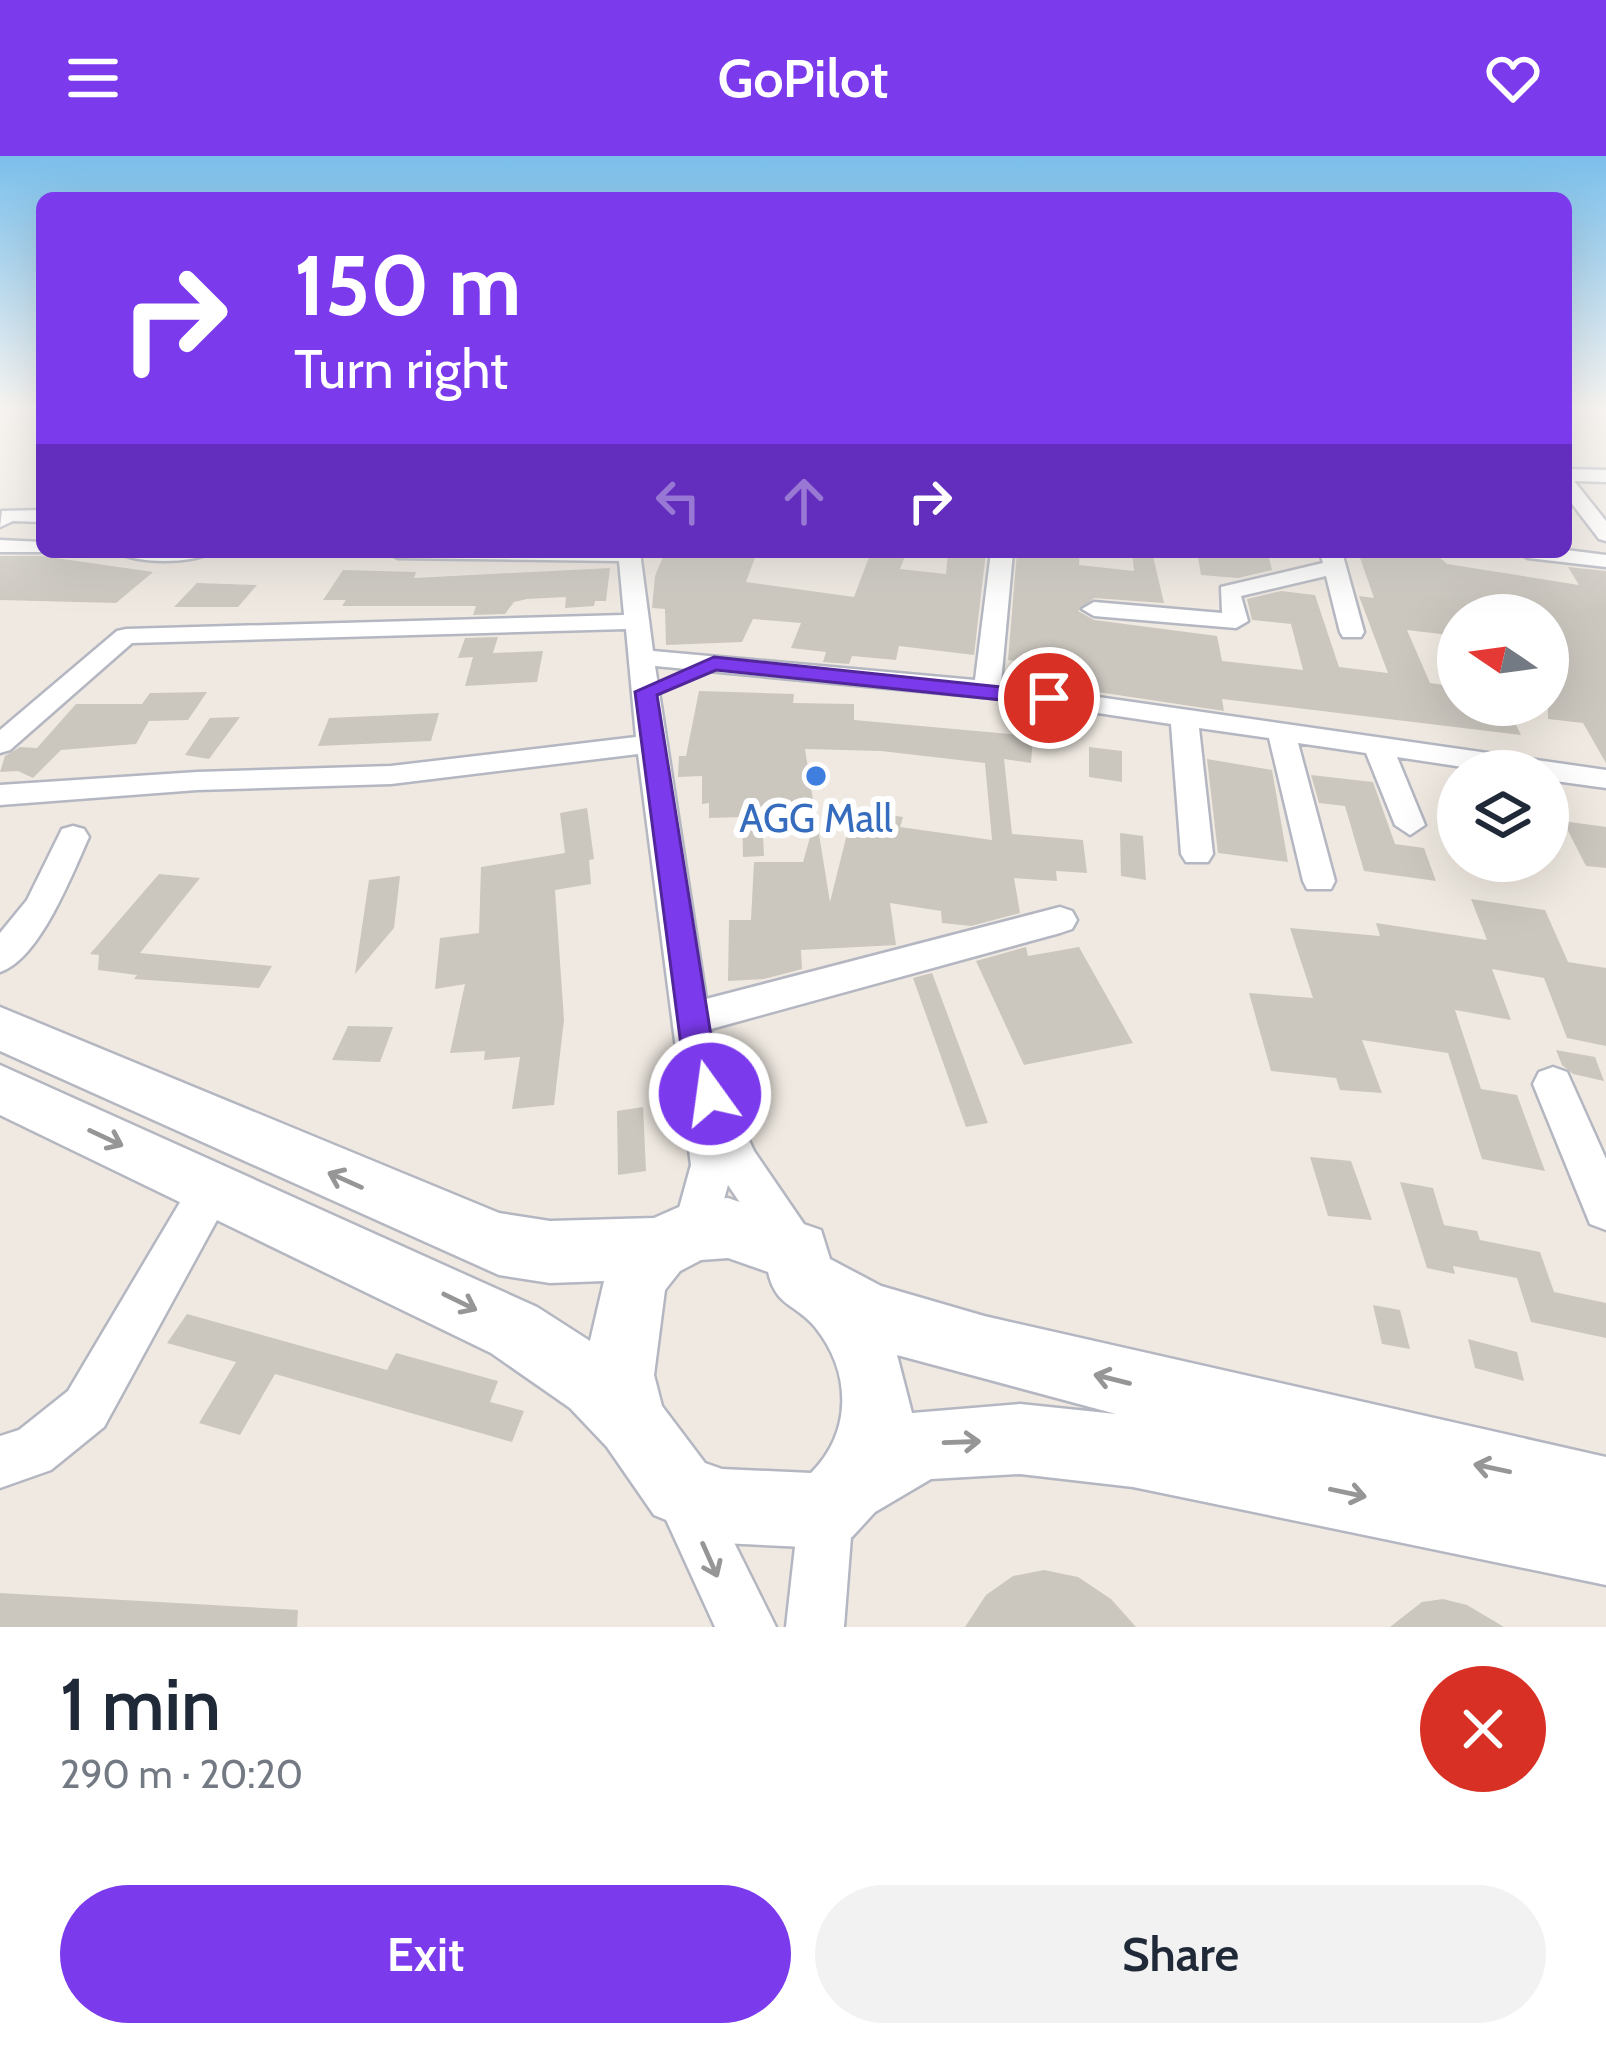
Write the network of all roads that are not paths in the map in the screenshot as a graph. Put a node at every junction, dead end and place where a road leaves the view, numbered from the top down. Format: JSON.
{"nodes":[{"id":1,"x":1606,"y":476,"type":"edge"},
{"id":2,"x":1572,"y":479,"type":"edge"},
{"id":3,"x":1572,"y":487,"type":"edge"},
{"id":4,"x":36,"y":516,"type":"edge"},
{"id":5,"x":0,"y":521,"type":"edge"},
{"id":6,"x":1606,"y":535,"type":"edge"},
{"id":7,"x":0,"y":547,"type":"edge"},
{"id":8,"x":36,"y":548,"type":"edge"},
{"id":9,"x":1572,"y":557,"type":"edge"},
{"id":10,"x":629,"y":558,"type":"edge"},
{"id":11,"x":1001,"y":558,"type":"edge"},
{"id":12,"x":1334,"y":560,"type":"edge"},
{"id":13,"x":1606,"y":561,"type":"edge"},
{"id":14,"x":1094,"y":609,"type":"dead end"},
{"id":15,"x":637,"y":622,"type":"junction"},
{"id":16,"x":1352,"y":632,"type":"dead end"},
{"id":17,"x":639,"y":657,"type":"junction"},
{"id":18,"x":714,"y":663,"type":"junction"},
{"id":19,"x":987,"y":689,"type":"junction"},
{"id":20,"x":646,"y":692,"type":"junction"},
{"id":21,"x":1184,"y":717,"type":"junction"},
{"id":22,"x":1282,"y":733,"type":"junction"},
{"id":23,"x":0,"y":744,"type":"edge"},
{"id":24,"x":650,"y":744,"type":"junction"},
{"id":25,"x":1377,"y":744,"type":"junction"},
{"id":26,"x":1606,"y":779,"type":"edge"},
{"id":27,"x":0,"y":795,"type":"edge"},
{"id":28,"x":1410,"y":825,"type":"dead end"},
{"id":29,"x":73,"y":837,"type":"dead end"},
{"id":30,"x":1197,"y":854,"type":"dead end"},
{"id":31,"x":1319,"y":880,"type":"dead end"},
{"id":32,"x":1060,"y":920,"type":"dead end"},
{"id":33,"x":0,"y":958,"type":"edge"},
{"id":34,"x":694,"y":1018,"type":"junction"},
{"id":35,"x":0,"y":1028,"type":"edge"},
{"id":36,"x":699,"y":1061,"type":"junction"},
{"id":37,"x":1553,"y":1084,"type":"dead end"},
{"id":38,"x":0,"y":1089,"type":"edge"},
{"id":39,"x":213,"y":1187,"type":"junction"},
{"id":40,"x":1606,"y":1209,"type":"edge"},
{"id":41,"x":676,"y":1239,"type":"junction"},
{"id":42,"x":817,"y":1274,"type":"junction"},
{"id":43,"x":632,"y":1423,"type":"junction"},
{"id":44,"x":0,"y":1462,"type":"edge"},
{"id":45,"x":680,"y":1489,"type":"junction"},
{"id":46,"x":1606,"y":1494,"type":"edge"},
{"id":47,"x":841,"y":1497,"type":"junction"},
{"id":48,"x":1606,"y":1547,"type":"edge"},
{"id":49,"x":747,"y":1627,"type":"edge"},
{"id":50,"x":814,"y":1627,"type":"edge"}],
"edges":[{"from":1,"to":2,"type":"street"},
{"from":3,"to":6,"type":"street"},
{"from":4,"to":5,"type":"street"},
{"from":7,"to":8,"type":"street"},
{"from":9,"to":13,"type":"street"},
{"from":10,"to":15,"type":"street"},
{"from":11,"to":19,"type":"street"},
{"from":12,"to":14,"type":"street"},
{"from":12,"to":16,"type":"street"},
{"from":15,"to":17,"type":"street"},
{"from":15,"to":23,"type":"street"},
{"from":17,"to":18,"type":"street"},
{"from":17,"to":20,"type":"street"},
{"from":18,"to":19,"type":"street"},
{"from":18,"to":20,"type":"street"},
{"from":19,"to":21,"type":"street"},
{"from":20,"to":24,"type":"street"},
{"from":21,"to":22,"type":"street"},
{"from":21,"to":30,"type":"street"},
{"from":22,"to":25,"type":"street"},
{"from":22,"to":31,"type":"street"},
{"from":24,"to":27,"type":"street"},
{"from":24,"to":34,"type":"street"},
{"from":25,"to":26,"type":"street"},
{"from":25,"to":28,"type":"street"},
{"from":29,"to":33,"type":"street"},
{"from":32,"to":34,"type":"street"},
{"from":34,"to":36,"type":"street"},
{"from":41,"to":35,"type":"main road","one_way":true},
{"from":36,"to":41,"type":"street"},
{"from":36,"to":42,"type":"street"},
{"from":37,"to":40,"type":"street"},
{"from":38,"to":39,"type":"main road","one_way":true},
{"from":39,"to":43,"type":"main road","one_way":true},
{"from":39,"to":44,"type":"street"},
{"from":41,"to":42,"type":"main road"},
{"from":41,"to":43,"type":"main road"},
{"from":46,"to":42,"type":"main road","one_way":true},
{"from":42,"to":47,"type":"main road"},
{"from":43,"to":45,"type":"main road"},
{"from":45,"to":47,"type":"main road"},
{"from":45,"to":49,"type":"street","one_way":true},
{"from":47,"to":48,"type":"main road","one_way":true},
{"from":47,"to":50,"type":"street"}]}
